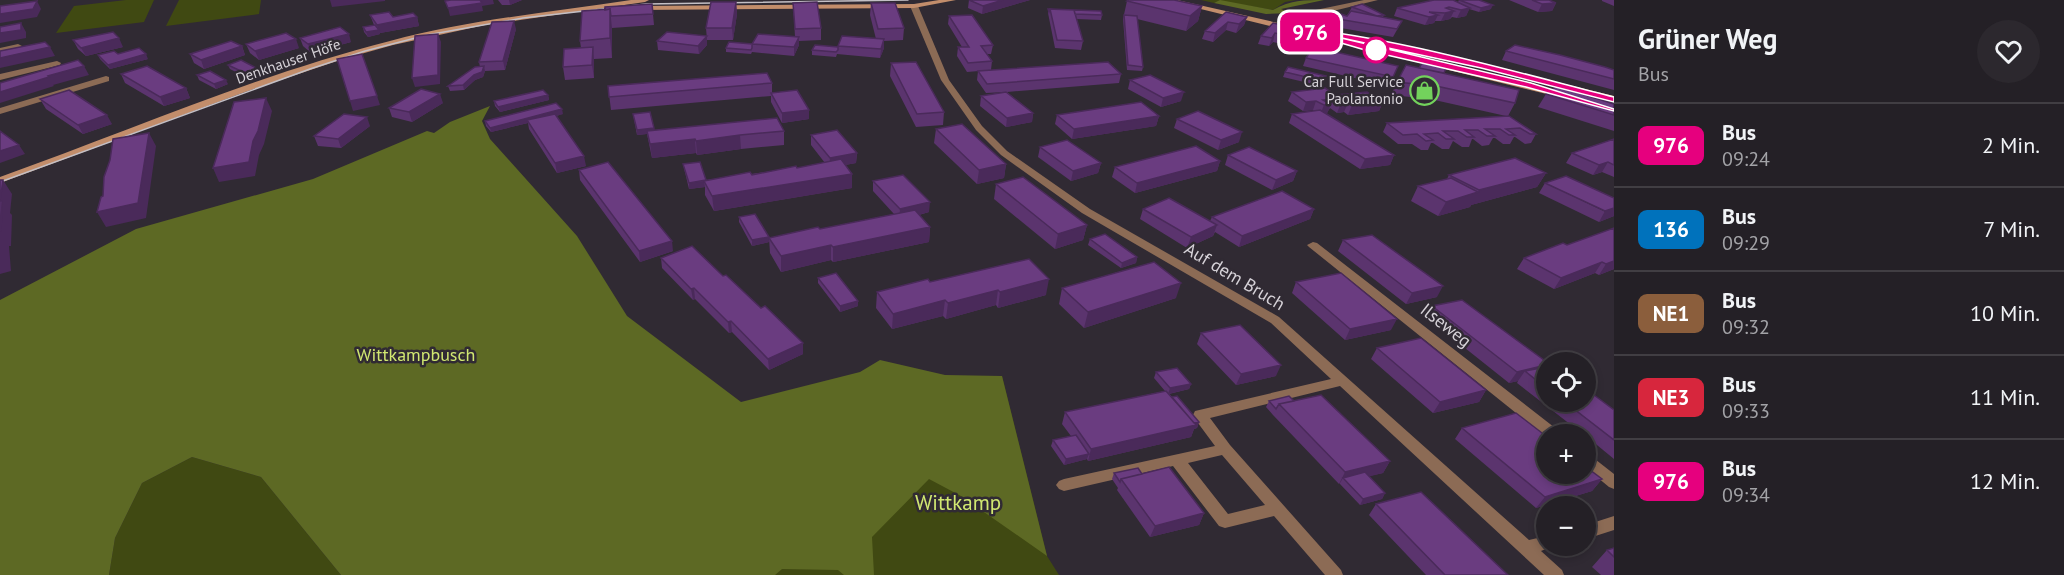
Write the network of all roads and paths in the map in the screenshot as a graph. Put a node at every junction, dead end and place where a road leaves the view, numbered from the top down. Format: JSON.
{"nodes":[{"id":1,"x":645,"y":0,"type":"edge"},
{"id":2,"x":952,"y":0,"type":"edge"},
{"id":3,"x":1168,"y":0,"type":"edge"},
{"id":4,"x":1374,"y":0,"type":"edge"},
{"id":5,"x":914,"y":6,"type":"junction"},
{"id":6,"x":595,"y":8,"type":"junction"},
{"id":7,"x":1326,"y":11,"type":"junction"},
{"id":8,"x":1281,"y":25,"type":"junction"},
{"id":9,"x":1309,"y":32,"type":"junction"},
{"id":10,"x":18,"y":46,"type":"edge"},
{"id":11,"x":0,"y":50,"type":"edge"},
{"id":12,"x":57,"y":63,"type":"dead end"},
{"id":13,"x":0,"y":77,"type":"edge"},
{"id":14,"x":106,"y":79,"type":"dead end"},
{"id":15,"x":1614,"y":99,"type":"edge"},
{"id":16,"x":1614,"y":109,"type":"edge"},
{"id":17,"x":0,"y":111,"type":"edge"},
{"id":18,"x":0,"y":180,"type":"edge"},
{"id":19,"x":1313,"y":245,"type":"dead end"},
{"id":20,"x":1342,"y":381,"type":"junction"},
{"id":21,"x":1540,"y":424,"type":"edge"},
{"id":22,"x":1225,"y":449,"type":"junction"},
{"id":23,"x":1177,"y":460,"type":"junction"},
{"id":24,"x":1596,"y":468,"type":"edge"},
{"id":25,"x":1614,"y":483,"type":"edge"},
{"id":26,"x":1064,"y":485,"type":"dead end"},
{"id":27,"x":1278,"y":509,"type":"junction"},
{"id":28,"x":1614,"y":523,"type":"edge"},
{"id":29,"x":1596,"y":529,"type":"edge"},
{"id":30,"x":1536,"y":546,"type":"edge"},
{"id":31,"x":1527,"y":548,"type":"junction"},
{"id":32,"x":1335,"y":575,"type":"edge"},
{"id":33,"x":1556,"y":575,"type":"edge"}],
"edges":[{"from":1,"to":6,"type":"street","name":"Denkhauser Höfe"},
{"from":2,"to":5,"type":"street","name":"Denkhauser Höfe"},
{"from":3,"to":8,"type":"street"},
{"from":4,"to":7,"type":"street"},
{"from":5,"to":6,"type":"street","name":"Denkhauser Höfe"},
{"from":5,"to":20,"type":"street","name":"Auf dem Bruch"},
{"from":6,"to":18,"type":"street","name":"Denkhauser Höfe"},
{"from":7,"to":8,"type":"street"},
{"from":7,"to":9,"type":"street"},
{"from":8,"to":9,"type":"street"},
{"from":9,"to":15,"type":"street"},
{"from":9,"to":16,"type":"street"},
{"from":10,"to":11,"type":"street"},
{"from":12,"to":13,"type":"street"},
{"from":14,"to":17,"type":"street"},
{"from":19,"to":21,"type":"street","name":"Ilseweg"},
{"from":20,"to":22,"type":"street"},
{"from":20,"to":31,"type":"street","name":"Auf dem Bruch"},
{"from":22,"to":23,"type":"street"},
{"from":22,"to":27,"type":"street"},
{"from":23,"to":26,"type":"street"},
{"from":23,"to":27,"type":"street"},
{"from":24,"to":25,"type":"street"},
{"from":27,"to":32,"type":"street"},
{"from":28,"to":29,"type":"street"},
{"from":30,"to":31,"type":"street"},
{"from":31,"to":33,"type":"street","name":"Auf dem Bruch"}]}
